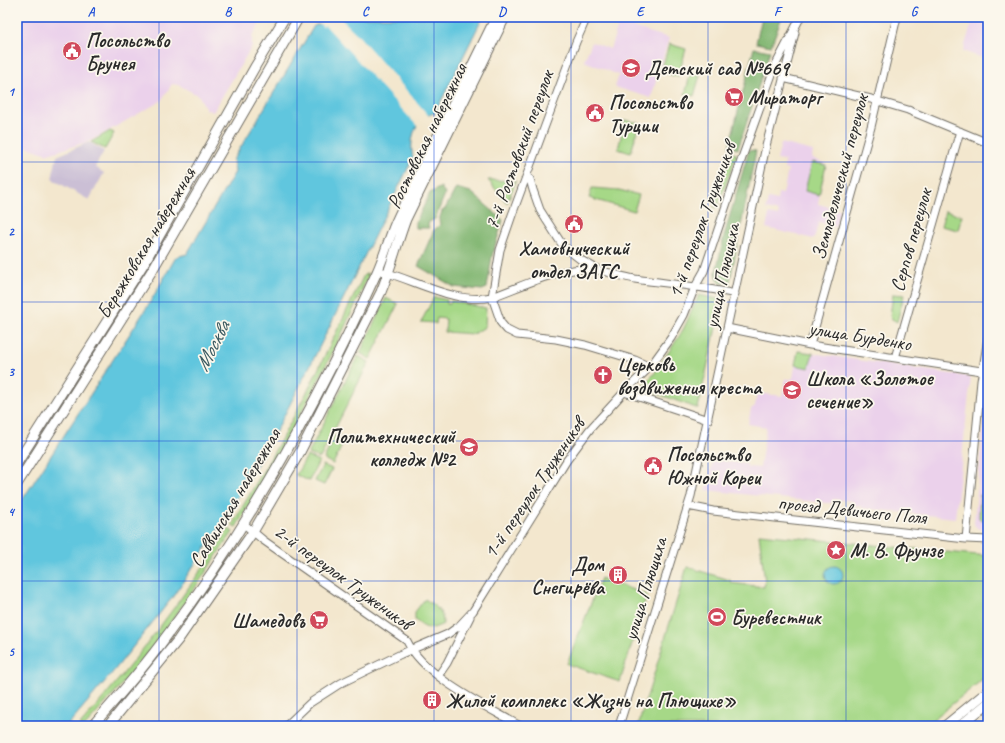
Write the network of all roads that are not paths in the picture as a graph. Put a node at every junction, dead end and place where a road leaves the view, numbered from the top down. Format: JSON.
{"nodes":[{"id":1,"x":285,"y":17,"type":"edge"},
{"id":2,"x":299,"y":17,"type":"edge"},
{"id":3,"x":496,"y":17,"type":"edge"},
{"id":4,"x":505,"y":17,"type":"edge"},
{"id":5,"x":587,"y":17,"type":"edge"},
{"id":6,"x":897,"y":17,"type":"edge"},
{"id":7,"x":799,"y":19,"type":"edge"},
{"id":8,"x":783,"y":78,"type":"junction"},
{"id":9,"x":878,"y":101,"type":"junction"},
{"id":10,"x":960,"y":131,"type":"junction"},
{"id":11,"x":988,"y":143,"type":"edge"},
{"id":12,"x":526,"y":179,"type":"junction"},
{"id":13,"x":378,"y":270,"type":"junction"},
{"id":14,"x":599,"y":270,"type":"junction"},
{"id":15,"x":389,"y":273,"type":"junction"},
{"id":16,"x":695,"y":287,"type":"junction"},
{"id":17,"x":735,"y":294,"type":"junction"},
{"id":18,"x":492,"y":297,"type":"junction"},
{"id":19,"x":727,"y":328,"type":"junction"},
{"id":20,"x":988,"y":338,"type":"edge"},
{"id":21,"x":810,"y":345,"type":"junction"},
{"id":22,"x":895,"y":358,"type":"junction"},
{"id":23,"x":650,"y":367,"type":"junction"},
{"id":24,"x":986,"y":372,"type":"edge"},
{"id":25,"x":624,"y":392,"type":"junction"},
{"id":26,"x":708,"y":420,"type":"junction"},
{"id":27,"x":17,"y":463,"type":"edge"},
{"id":28,"x":17,"y":484,"type":"edge"},
{"id":29,"x":688,"y":506,"type":"junction"},
{"id":30,"x":244,"y":524,"type":"junction"},
{"id":31,"x":253,"y":532,"type":"junction"},
{"id":32,"x":966,"y":539,"type":"junction"},
{"id":33,"x":988,"y":540,"type":"edge"},
{"id":34,"x":473,"y":611,"type":"junction"},
{"id":35,"x":411,"y":650,"type":"junction"},
{"id":36,"x":438,"y":676,"type":"junction"},
{"id":37,"x":988,"y":691,"type":"edge"},
{"id":38,"x":988,"y":703,"type":"edge"},
{"id":39,"x":92,"y":726,"type":"edge"},
{"id":40,"x":108,"y":726,"type":"edge"},
{"id":41,"x":286,"y":726,"type":"edge"},
{"id":42,"x":520,"y":726,"type":"edge"},
{"id":43,"x":620,"y":726,"type":"edge"},
{"id":44,"x":945,"y":726,"type":"edge"},
{"id":45,"x":960,"y":726,"type":"edge"}],
"edges":[{"from":1,"to":27,"type":"main road","name":"Бережковская набережная"},
{"from":2,"to":28,"type":"main road","name":"Бережковская набережная"},
{"from":3,"to":13,"type":"main road","name":"Ростовская набережная"},
{"from":4,"to":15,"type":"main road","name":"Ростовская набережная"},
{"from":5,"to":12,"type":"street","name":"7-й Ростовский переулок"},
{"from":6,"to":9,"type":"street","name":"Земледельческий переулок"},
{"from":7,"to":8,"type":"street","name":"улица Плющиха"},
{"from":7,"to":16,"type":"street","name":"1-й переулок Тружеников"},
{"from":8,"to":9,"type":"street"},
{"from":8,"to":17,"type":"street","name":"улица Плющиха"},
{"from":9,"to":10,"type":"street"},
{"from":9,"to":21,"type":"street","name":"Земледельческий переулок"},
{"from":10,"to":11,"type":"street"},
{"from":10,"to":22,"type":"street","name":"Серпов переулок"},
{"from":12,"to":14,"type":"street"},
{"from":12,"to":18,"type":"street","name":"7-й Ростовский переулок"},
{"from":13,"to":15,"type":"street"},
{"from":13,"to":30,"type":"main road","name":"Саввинская набережная"},
{"from":14,"to":16,"type":"street"},
{"from":14,"to":18,"type":"street"},
{"from":15,"to":18,"type":"street"},
{"from":15,"to":31,"type":"main road","name":"Саввинская набережная"},
{"from":16,"to":17,"type":"street"},
{"from":16,"to":23,"type":"street","name":"1-й переулок Тружеников"},
{"from":17,"to":19,"type":"street","name":"улица Плющиха"},
{"from":18,"to":23,"type":"street"},
{"from":19,"to":21,"type":"street","name":"улица Бурденко"},
{"from":19,"to":26,"type":"street","name":"улица Плющиха"},
{"from":20,"to":24,"type":"street"},
{"from":21,"to":22,"type":"street","name":"улица Бурденко"},
{"from":22,"to":24,"type":"street","name":"улица Бурденко"},
{"from":23,"to":25,"type":"street","name":"1-й переулок Тружеников"},
{"from":24,"to":32,"type":"street"},
{"from":25,"to":26,"type":"street"},
{"from":25,"to":34,"type":"street","name":"1-й переулок Тружеников"},
{"from":26,"to":29,"type":"street","name":"улица Плющиха"},
{"from":29,"to":32,"type":"street","name":"проезд Девичьего Поля"},
{"from":29,"to":43,"type":"street","name":"улица Плющиха"},
{"from":30,"to":31,"type":"street","name":"2-й переулок Тружеников"},
{"from":30,"to":39,"type":"main road","name":"Саввинская набережная"},
{"from":31,"to":35,"type":"street","name":"2-й переулок Тружеников"},
{"from":31,"to":40,"type":"main road","name":"Саввинская набережная"},
{"from":32,"to":33,"type":"street","name":"проезд Девичьего Поля"},
{"from":34,"to":35,"type":"street","name":"1-й переулок Тружеников"},
{"from":34,"to":36,"type":"street"},
{"from":35,"to":36,"type":"street","name":"2-й переулок Тружеников"},
{"from":35,"to":41,"type":"street","name":"1-й переулок Тружеников"},
{"from":36,"to":42,"type":"street","name":"2-й переулок Тружеников"},
{"from":37,"to":44,"type":"main road"},
{"from":38,"to":45,"type":"main road"}]}
